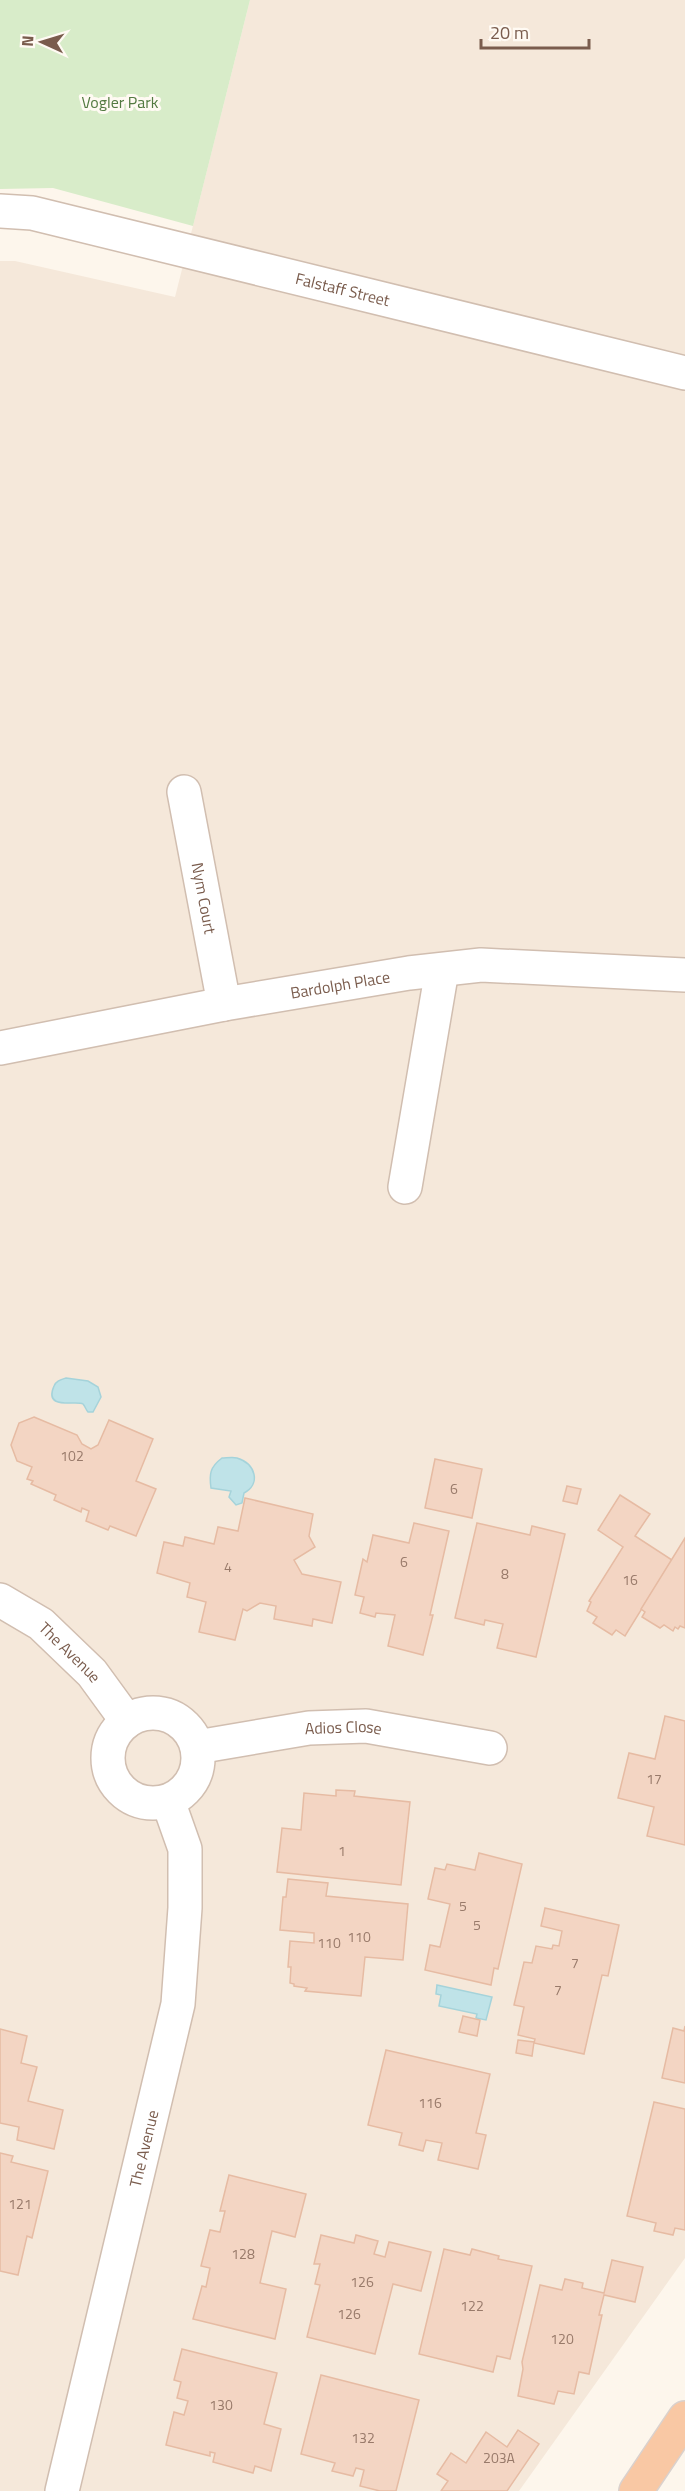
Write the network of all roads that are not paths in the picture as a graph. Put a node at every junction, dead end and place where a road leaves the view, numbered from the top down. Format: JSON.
{"nodes":[{"id":1,"x":0,"y":211,"type":"edge"},
{"id":2,"x":685,"y":373,"type":"edge"},
{"id":3,"x":184,"y":792,"type":"dead end"},
{"id":4,"x":442,"y":970,"type":"junction"},
{"id":5,"x":685,"y":975,"type":"edge"},
{"id":6,"x":224,"y":1004,"type":"junction"},
{"id":7,"x":0,"y":1048,"type":"edge"},
{"id":8,"x":405,"y":1187,"type":"dead end"},
{"id":9,"x":0,"y":1600,"type":"edge"},
{"id":10,"x":127,"y":1721,"type":"junction"},
{"id":11,"x":197,"y":1747,"type":"junction"},
{"id":12,"x":490,"y":1748,"type":"dead end"},
{"id":13,"x":168,"y":1801,"type":"junction"},
{"id":14,"x":685,"y":2418,"type":"edge"},
{"id":15,"x":62,"y":2491,"type":"edge"},
{"id":16,"x":636,"y":2491,"type":"edge"}],
"edges":[{"from":1,"to":2,"type":"street","name":"Falstaff Street"},
{"from":3,"to":6,"type":"street","name":"Nym Court"},
{"from":4,"to":5,"type":"street","name":"Bardolph Place"},
{"from":4,"to":6,"type":"street","name":"Bardolph Place"},
{"from":4,"to":8,"type":"street"},
{"from":6,"to":7,"type":"street","name":"Bardolph Place"},
{"from":9,"to":10,"type":"street","name":"The Avenue"},
{"from":10,"to":11,"type":"street"},
{"from":10,"to":13,"type":"street"},
{"from":11,"to":12,"type":"street","name":"Adios Close"},
{"from":11,"to":13,"type":"street"},
{"from":13,"to":15,"type":"street","name":"The Avenue"},
{"from":14,"to":16,"type":"highway"}]}
